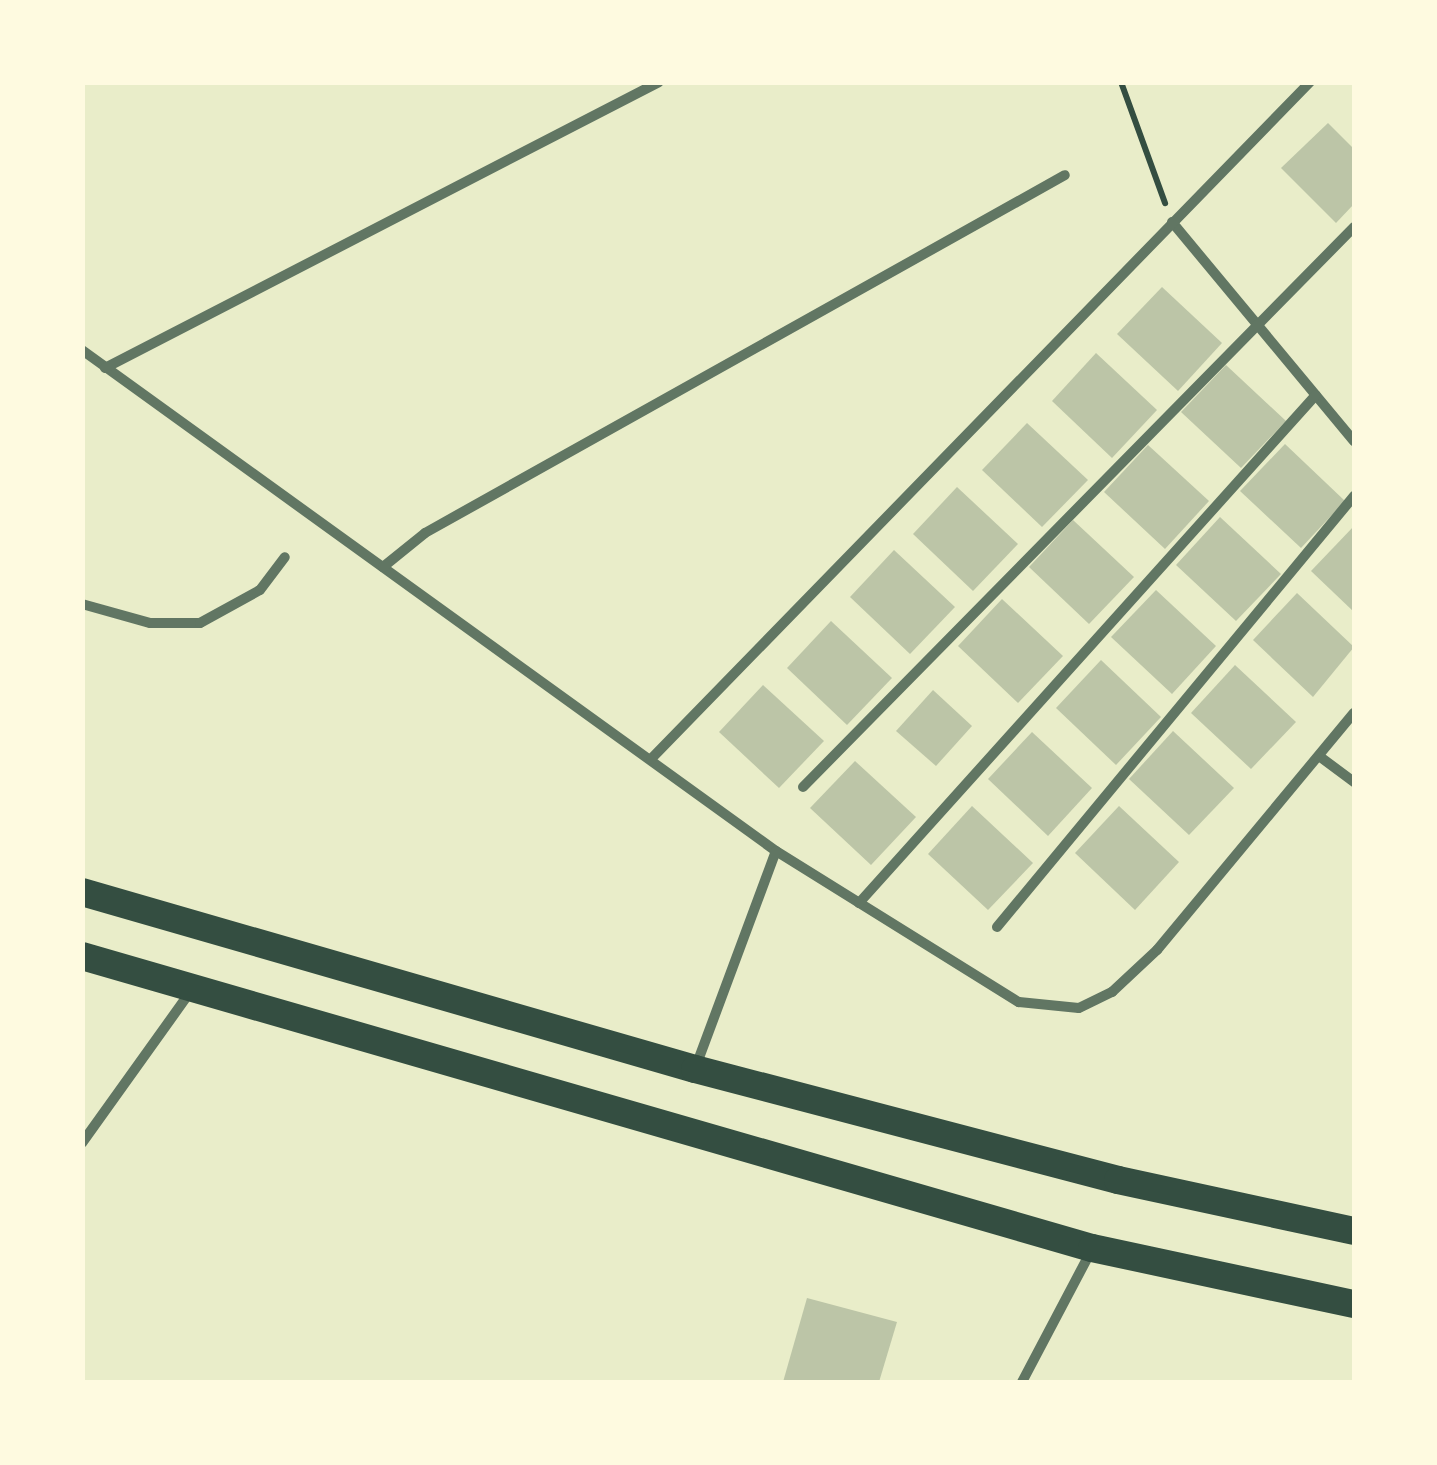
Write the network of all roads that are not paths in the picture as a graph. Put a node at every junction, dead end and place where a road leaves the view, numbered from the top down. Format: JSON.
{"nodes":[{"id":1,"x":658,"y":82,"type":"edge"},
{"id":2,"x":1310,"y":82,"type":"edge"},
{"id":3,"x":1066,"y":175,"type":"dead end"},
{"id":4,"x":1172,"y":222,"type":"junction"},
{"id":5,"x":1354,"y":227,"type":"edge"},
{"id":6,"x":1257,"y":324,"type":"junction"},
{"id":7,"x":82,"y":350,"type":"edge"},
{"id":8,"x":105,"y":368,"type":"junction"},
{"id":9,"x":1316,"y":395,"type":"junction"},
{"id":10,"x":1354,"y":441,"type":"edge"},
{"id":11,"x":1354,"y":496,"type":"edge"},
{"id":12,"x":285,"y":557,"type":"dead end"},
{"id":13,"x":383,"y":567,"type":"junction"},
{"id":14,"x":82,"y":604,"type":"edge"},
{"id":15,"x":1354,"y":713,"type":"edge"},
{"id":16,"x":1319,"y":756,"type":"junction"},
{"id":17,"x":650,"y":759,"type":"junction"},
{"id":18,"x":1354,"y":782,"type":"edge"},
{"id":19,"x":803,"y":787,"type":"dead end"},
{"id":20,"x":776,"y":851,"type":"junction"},
{"id":21,"x":82,"y":892,"type":"edge"},
{"id":22,"x":859,"y":902,"type":"junction"},
{"id":23,"x":998,"y":927,"type":"dead end"},
{"id":24,"x":82,"y":956,"type":"edge"},
{"id":25,"x":195,"y":986,"type":"junction"},
{"id":26,"x":694,"y":1069,"type":"junction"},
{"id":27,"x":82,"y":1142,"type":"edge"},
{"id":28,"x":1354,"y":1230,"type":"edge"},
{"id":29,"x":1092,"y":1248,"type":"junction"},
{"id":30,"x":1354,"y":1304,"type":"edge"},
{"id":31,"x":1022,"y":1382,"type":"edge"}],
"edges":[{"from":1,"to":8,"type":"street"},
{"from":2,"to":4,"type":"street"},
{"from":3,"to":13,"type":"street"},
{"from":4,"to":6,"type":"street"},
{"from":4,"to":17,"type":"street"},
{"from":5,"to":6,"type":"street"},
{"from":6,"to":9,"type":"street"},
{"from":6,"to":19,"type":"street"},
{"from":7,"to":8,"type":"street"},
{"from":8,"to":13,"type":"street"},
{"from":9,"to":10,"type":"street"},
{"from":9,"to":22,"type":"street"},
{"from":11,"to":23,"type":"street"},
{"from":12,"to":14,"type":"street"},
{"from":13,"to":17,"type":"street"},
{"from":15,"to":16,"type":"street"},
{"from":16,"to":18,"type":"street"},
{"from":16,"to":22,"type":"street"},
{"from":17,"to":20,"type":"street"},
{"from":20,"to":22,"type":"street"},
{"from":20,"to":26,"type":"street"},
{"from":21,"to":26,"type":"highway"},
{"from":24,"to":25,"type":"highway"},
{"from":25,"to":27,"type":"street"},
{"from":25,"to":29,"type":"highway"},
{"from":26,"to":28,"type":"highway"},
{"from":29,"to":30,"type":"highway"},
{"from":29,"to":31,"type":"street"}]}
